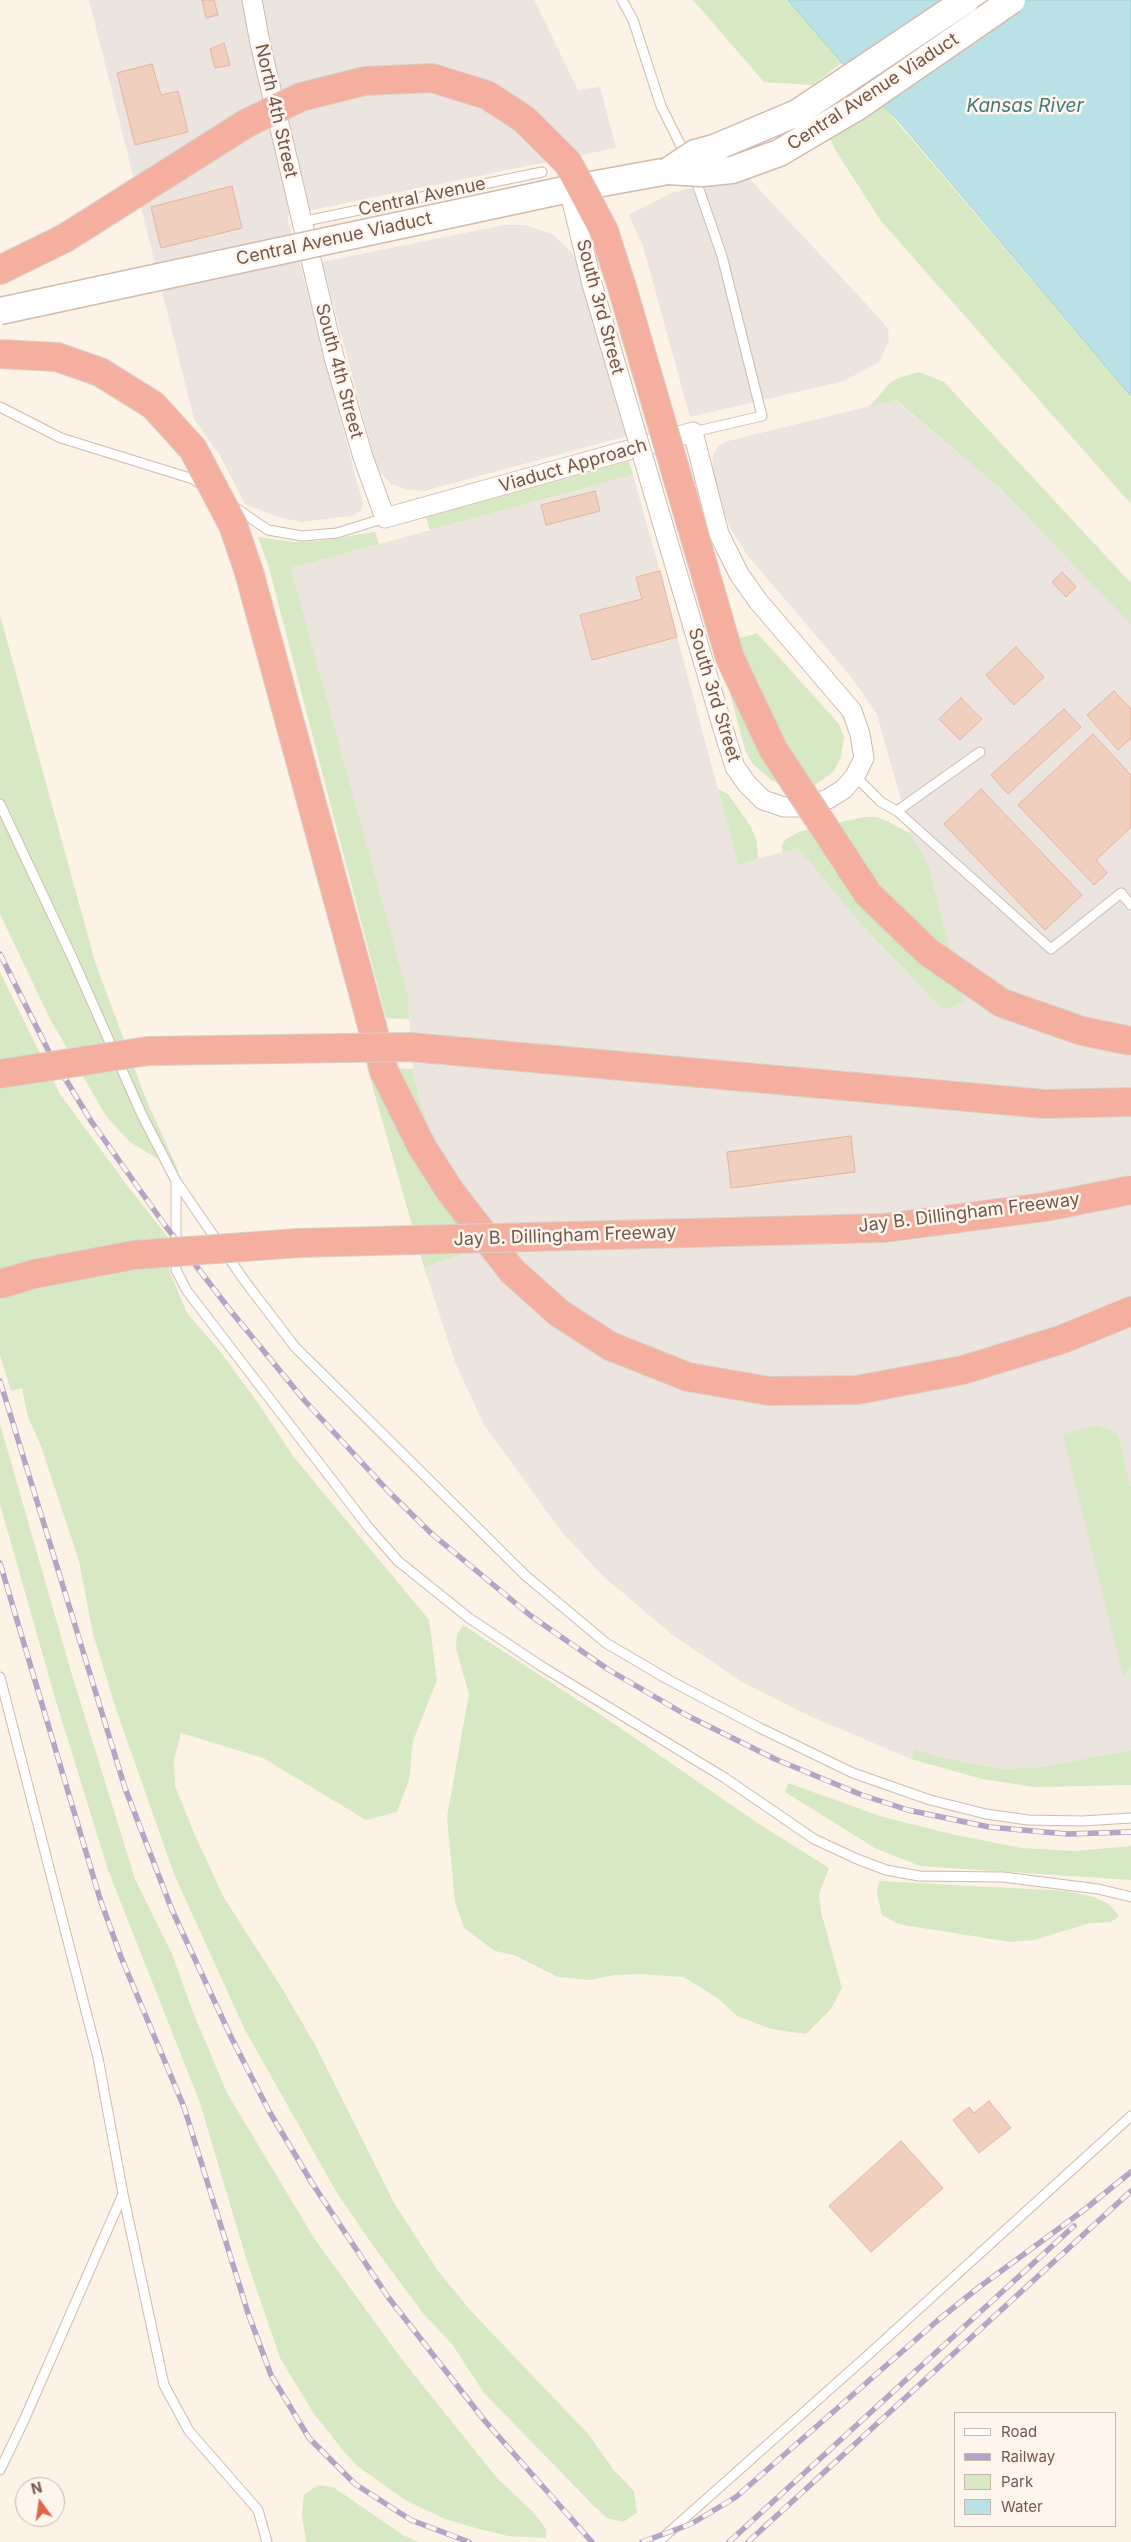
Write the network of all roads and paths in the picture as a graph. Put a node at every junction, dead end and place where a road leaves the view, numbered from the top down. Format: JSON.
{"nodes":[{"id":1,"x":252,"y":0,"type":"edge"},
{"id":2,"x":622,"y":0,"type":"edge"},
{"id":3,"x":966,"y":0,"type":"edge"},
{"id":4,"x":989,"y":0,"type":"edge"},
{"id":5,"x":1012,"y":0,"type":"edge"},
{"id":6,"x":766,"y":144,"type":"dead end"},
{"id":7,"x":668,"y":171,"type":"junction"},
{"id":8,"x":542,"y":172,"type":"dead end"},
{"id":9,"x":569,"y":189,"type":"junction"},
{"id":10,"x":302,"y":222,"type":"junction"},
{"id":11,"x":0,"y":270,"type":"edge"},
{"id":12,"x":0,"y":311,"type":"edge"},
{"id":13,"x":0,"y":354,"type":"edge"},
{"id":14,"x":0,"y":407,"type":"edge"},
{"id":15,"x":693,"y":432,"type":"junction"},
{"id":16,"x":386,"y":518,"type":"junction"},
{"id":17,"x":980,"y":752,"type":"dead end"},
{"id":18,"x":855,"y":776,"type":"junction"},
{"id":19,"x":0,"y":804,"type":"edge"},
{"id":20,"x":897,"y":811,"type":"junction"},
{"id":21,"x":1131,"y":905,"type":"edge"},
{"id":22,"x":1131,"y":1040,"type":"edge"},
{"id":23,"x":0,"y":1074,"type":"edge"},
{"id":24,"x":1131,"y":1102,"type":"edge"},
{"id":25,"x":176,"y":1181,"type":"junction"},
{"id":26,"x":1131,"y":1190,"type":"edge"},
{"id":27,"x":0,"y":1284,"type":"edge"},
{"id":28,"x":1131,"y":1310,"type":"edge"},
{"id":29,"x":0,"y":1677,"type":"edge"},
{"id":30,"x":1131,"y":1818,"type":"edge"},
{"id":31,"x":1131,"y":1898,"type":"edge"},
{"id":32,"x":1131,"y":2116,"type":"edge"},
{"id":33,"x":122,"y":2194,"type":"junction"},
{"id":34,"x":0,"y":2470,"type":"edge"},
{"id":35,"x":267,"y":2542,"type":"edge"},
{"id":36,"x":658,"y":2542,"type":"edge"}],
"edges":[{"from":1,"to":10,"type":"street","name":"North 4th Street"},
{"from":2,"to":15,"type":"lane","name":"Viaduct Approach"},
{"from":3,"to":7,"type":"main road","name":"Central Avenue Viaduct","bridge":true},
{"from":4,"to":6,"type":"street"},
{"from":5,"to":7,"type":"main road","name":"Central Avenue Viaduct","bridge":true},
{"from":7,"to":9,"type":"main road","name":"Central Avenue Viaduct","bridge":true},
{"from":8,"to":10,"type":"lane","name":"Central Avenue"},
{"from":9,"to":12,"type":"main road","name":"Central Avenue Viaduct","bridge":true},
{"from":9,"to":18,"type":"street","name":"South 3rd Street","bridge":true},
{"from":10,"to":16,"type":"street","name":"South 4th Street"},
{"from":11,"to":22,"type":"highway","bridge":true},
{"from":13,"to":28,"type":"highway","bridge":true},
{"from":14,"to":16,"type":"lane"},
{"from":15,"to":16,"type":"street","name":"Viaduct Approach"},
{"from":15,"to":18,"type":"street","name":"South 3rd Street"},
{"from":17,"to":20,"type":"lane"},
{"from":18,"to":20,"type":"lane"},
{"from":19,"to":25,"type":"lane"},
{"from":20,"to":21,"type":"lane"},
{"from":23,"to":24,"type":"highway","bridge":true},
{"from":25,"to":30,"type":"lane"},
{"from":25,"to":31,"type":"lane"},
{"from":26,"to":27,"type":"highway","name":"Jay B. Dillingham Freeway","bridge":true},
{"from":29,"to":33,"type":"lane"},
{"from":32,"to":36,"type":"lane"},
{"from":33,"to":34,"type":"lane"},
{"from":33,"to":35,"type":"lane"}]}
